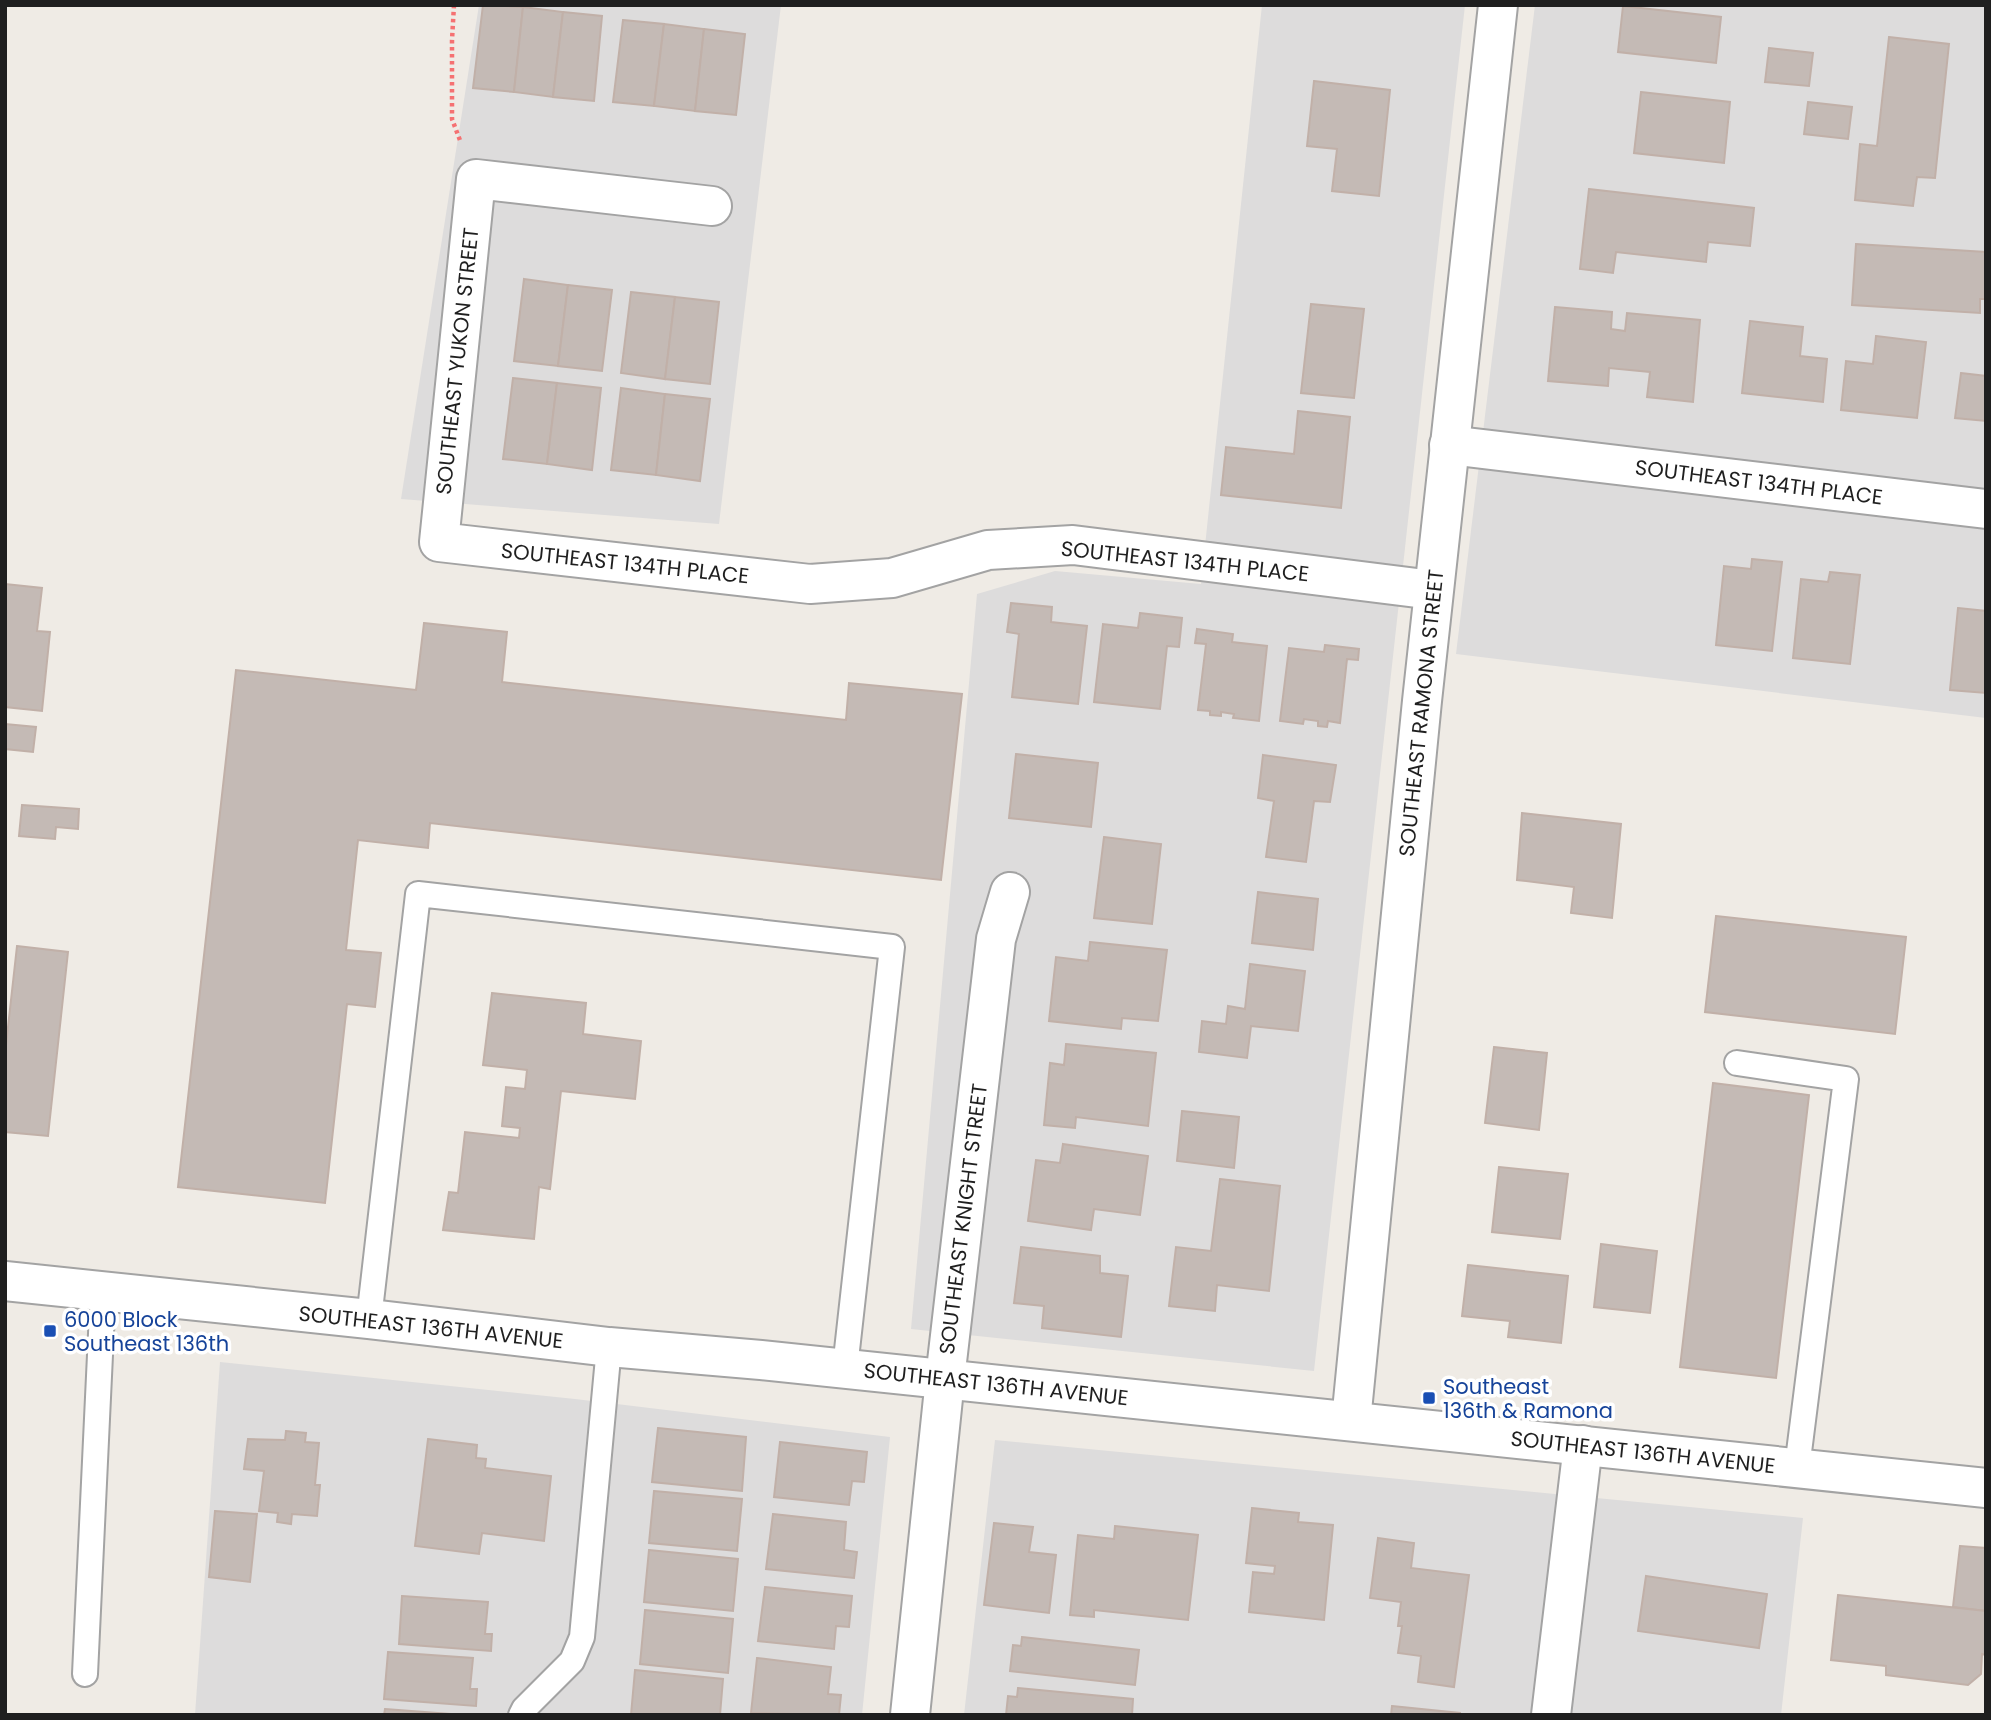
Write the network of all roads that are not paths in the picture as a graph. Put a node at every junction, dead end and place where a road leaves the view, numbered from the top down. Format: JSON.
{"nodes":[{"id":1,"x":1498,"y":5,"type":"edge"},
{"id":2,"x":712,"y":206,"type":"dead end"},
{"id":3,"x":1450,"y":445,"type":"junction"},
{"id":4,"x":1986,"y":509,"type":"edge"},
{"id":5,"x":439,"y":542,"type":"joint"},
{"id":6,"x":1433,"y":590,"type":"junction"},
{"id":7,"x":1010,"y":892,"type":"dead end"},
{"id":8,"x":1737,"y":1063,"type":"dead end"},
{"id":9,"x":5,"y":1281,"type":"edge"},
{"id":10,"x":103,"y":1291,"type":"junction"},
{"id":11,"x":369,"y":1319,"type":"junction"},
{"id":12,"x":609,"y":1347,"type":"junction"},
{"id":13,"x":845,"y":1368,"type":"junction"},
{"id":14,"x":944,"y":1379,"type":"junction"},
{"id":15,"x":1350,"y":1421,"type":"junction"},
{"id":16,"x":1583,"y":1446,"type":"junction"},
{"id":17,"x":1797,"y":1468,"type":"junction"},
{"id":18,"x":1986,"y":1488,"type":"edge"},
{"id":19,"x":85,"y":1674,"type":"dead end"},
{"id":20,"x":522,"y":1715,"type":"edge"},
{"id":21,"x":910,"y":1715,"type":"edge"},
{"id":22,"x":1551,"y":1715,"type":"edge"}],
"edges":[{"from":1,"to":3,"type":"street","name":"SOUTHEAST RAMONA STREET"},
{"from":2,"to":5,"type":"street","name":"SOUTHEAST YUKON STREET"},
{"from":3,"to":4,"type":"street","name":"SOUTHEAST 134TH PLACE"},
{"from":3,"to":6,"type":"street","name":"SOUTHEAST RAMONA STREET"},
{"from":5,"to":6,"type":"street","name":"SOUTHEAST 134TH PLACE"},
{"from":6,"to":15,"type":"street","name":"SOUTHEAST RAMONA STREET"},
{"from":7,"to":14,"type":"street","name":"SOUTHEAST KNIGHT STREET"},
{"from":8,"to":17,"type":"lane"},
{"from":9,"to":10,"type":"street","name":"SOUTHEAST 136TH AVENUE"},
{"from":10,"to":11,"type":"street","name":"SOUTHEAST 136TH AVENUE"},
{"from":10,"to":19,"type":"lane"},
{"from":11,"to":12,"type":"street","name":"SOUTHEAST 136TH AVENUE"},
{"from":11,"to":13,"type":"lane"},
{"from":12,"to":13,"type":"street","name":"SOUTHEAST 136TH AVENUE"},
{"from":12,"to":20,"type":"lane"},
{"from":13,"to":14,"type":"street","name":"SOUTHEAST 136TH AVENUE"},
{"from":14,"to":15,"type":"street","name":"SOUTHEAST 136TH AVENUE"},
{"from":14,"to":21,"type":"street","name":"SOUTHEAST KNIGHT STREET"},
{"from":15,"to":16,"type":"street","name":"SOUTHEAST 136TH AVENUE"},
{"from":16,"to":17,"type":"street","name":"SOUTHEAST 136TH AVENUE"},
{"from":16,"to":22,"type":"street"},
{"from":17,"to":18,"type":"street","name":"SOUTHEAST 136TH AVENUE"}]}
